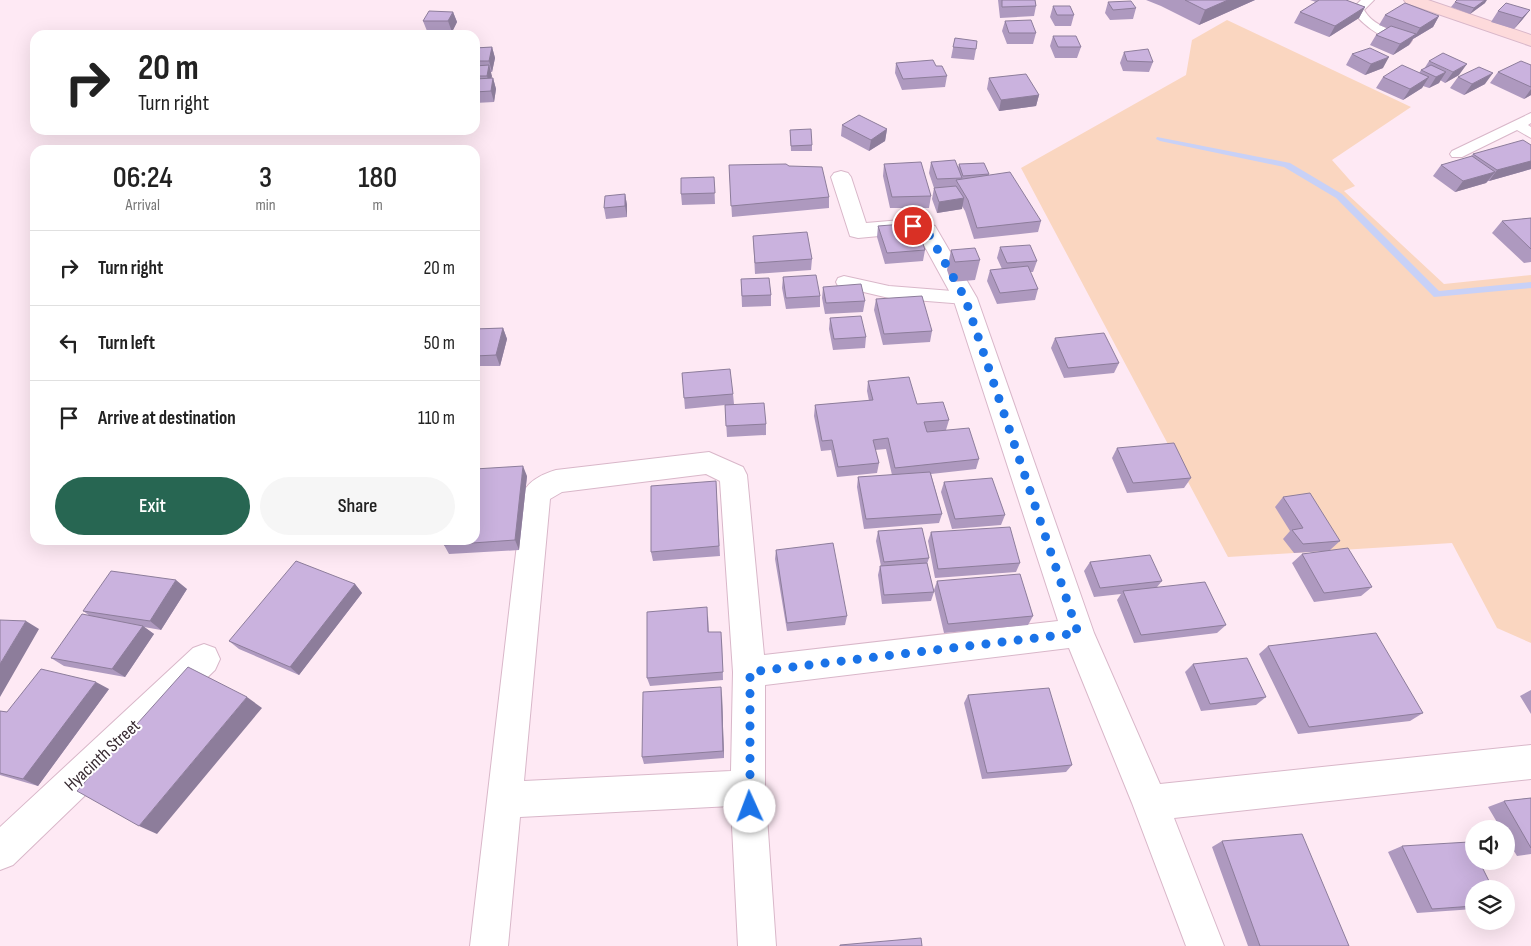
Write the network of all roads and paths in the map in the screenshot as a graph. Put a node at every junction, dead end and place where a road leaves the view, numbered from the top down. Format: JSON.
{"nodes":[{"id":1,"x":1368,"y":0,"type":"edge"},
{"id":2,"x":1412,"y":0,"type":"edge"},
{"id":3,"x":1406,"y":40,"type":"edge"},
{"id":4,"x":1531,"y":42,"type":"edge"},
{"id":5,"x":1531,"y":117,"type":"edge"},
{"id":6,"x":1518,"y":124,"type":"junction"},
{"id":7,"x":1531,"y":134,"type":"edge"},
{"id":8,"x":1457,"y":154,"type":"dead end"},
{"id":9,"x":841,"y":177,"type":"dead end"},
{"id":10,"x":844,"y":282,"type":"dead end"},
{"id":11,"x":965,"y":298,"type":"junction"},
{"id":12,"x":1078,"y":633,"type":"junction"},
{"id":13,"x":204,"y":659,"type":"dead end"},
{"id":14,"x":750,"y":672,"type":"junction"},
{"id":15,"x":1531,"y":762,"type":"edge"},
{"id":16,"x":748,"y":788,"type":"junction"},
{"id":17,"x":505,"y":800,"type":"junction"},
{"id":18,"x":1150,"y":803,"type":"junction"},
{"id":19,"x":7,"y":837,"type":"edge"},
{"id":20,"x":489,"y":946,"type":"edge"},
{"id":21,"x":757,"y":946,"type":"edge"},
{"id":22,"x":1205,"y":946,"type":"edge"}],
"edges":[{"from":1,"to":3,"type":"lane"},
{"from":2,"to":4,"type":"street"},
{"from":5,"to":6,"type":"lane"},
{"from":6,"to":7,"type":"lane"},
{"from":6,"to":8,"type":"lane"},
{"from":9,"to":11,"type":"street"},
{"from":10,"to":11,"type":"lane"},
{"from":11,"to":12,"type":"street"},
{"from":12,"to":14,"type":"street"},
{"from":12,"to":18,"type":"street"},
{"from":13,"to":19,"type":"street","name":"Hyacinth Street"},
{"from":14,"to":16,"type":"street"},
{"from":14,"to":17,"type":"street"},
{"from":15,"to":18,"type":"street"},
{"from":16,"to":17,"type":"street"},
{"from":16,"to":21,"type":"street"},
{"from":17,"to":20,"type":"street"},
{"from":18,"to":22,"type":"street"}]}
